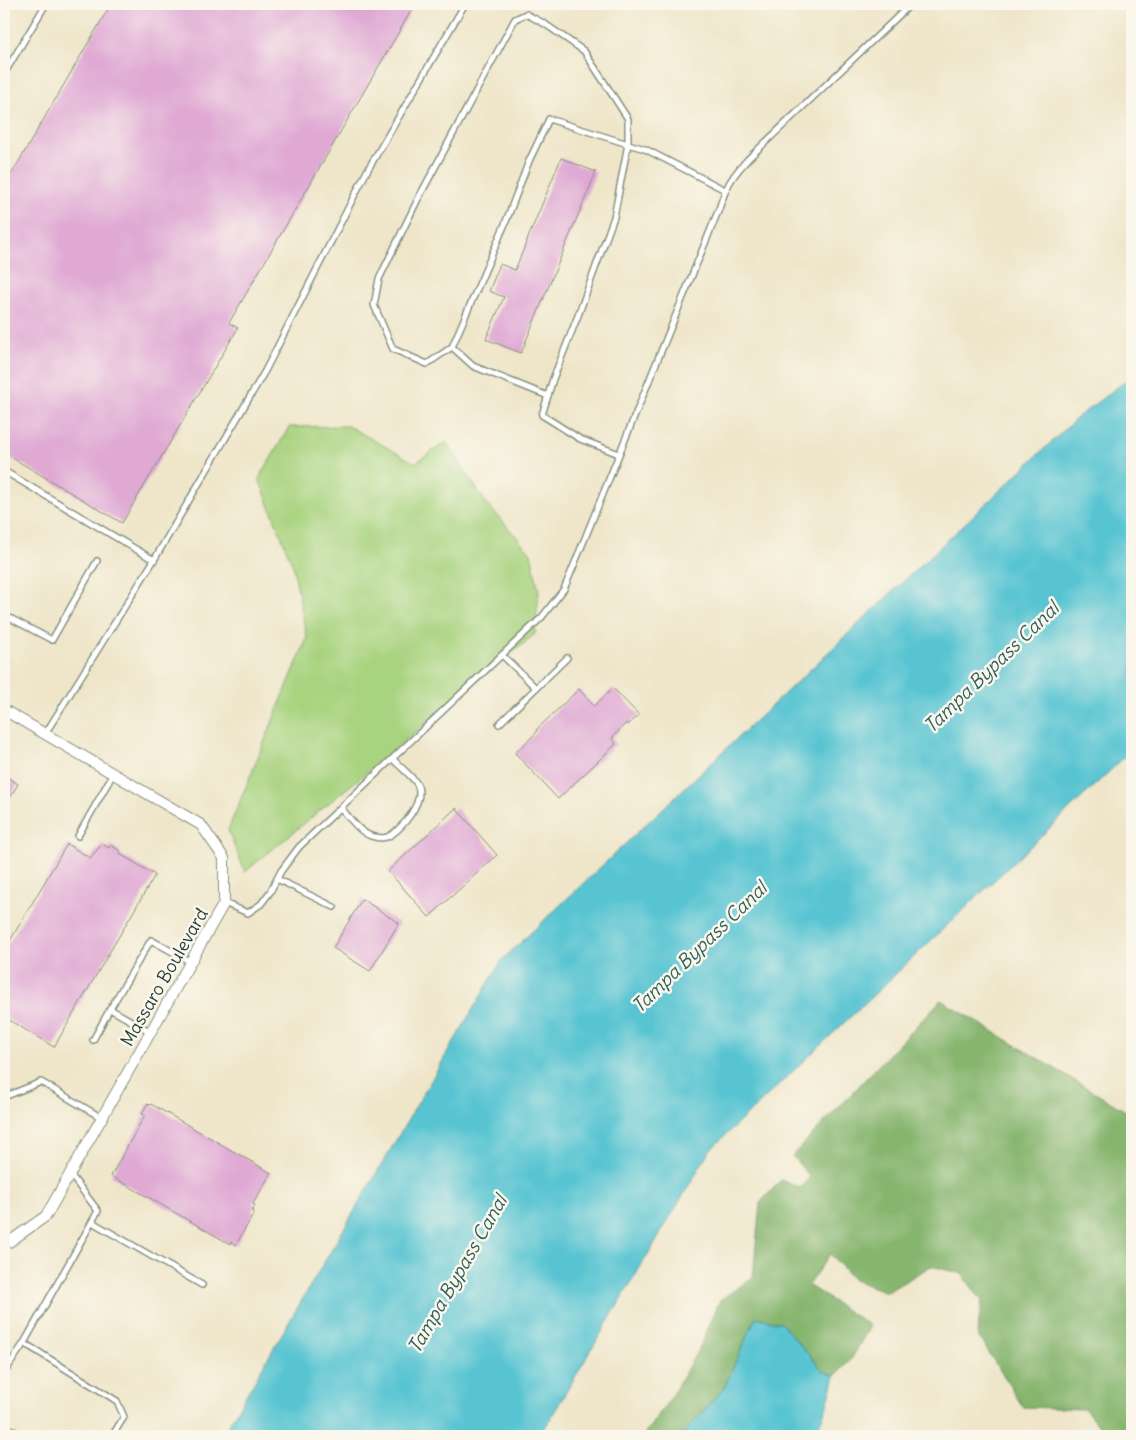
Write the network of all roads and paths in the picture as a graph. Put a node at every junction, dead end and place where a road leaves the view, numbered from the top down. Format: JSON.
{"nodes":[{"id":1,"x":46,"y":4,"type":"edge"},
{"id":2,"x":465,"y":4,"type":"edge"},
{"id":3,"x":911,"y":4,"type":"edge"},
{"id":4,"x":4,"y":74,"type":"edge"},
{"id":5,"x":628,"y":144,"type":"junction"},
{"id":6,"x":725,"y":190,"type":"junction"},
{"id":7,"x":452,"y":347,"type":"junction"},
{"id":8,"x":548,"y":396,"type":"junction"},
{"id":9,"x":619,"y":454,"type":"junction"},
{"id":10,"x":4,"y":471,"type":"edge"},
{"id":11,"x":154,"y":560,"type":"junction"},
{"id":12,"x":97,"y":561,"type":"dead end"},
{"id":13,"x":4,"y":615,"type":"edge"},
{"id":14,"x":502,"y":655,"type":"junction"},
{"id":15,"x":567,"y":658,"type":"dead end"},
{"id":16,"x":536,"y":688,"type":"junction"},
{"id":17,"x":4,"y":710,"type":"edge"},
{"id":18,"x":499,"y":724,"type":"dead end"},
{"id":19,"x":44,"y":734,"type":"junction"},
{"id":20,"x":393,"y":759,"type":"junction"},
{"id":21,"x":113,"y":774,"type":"junction"},
{"id":22,"x":340,"y":808,"type":"junction"},
{"id":23,"x":78,"y":836,"type":"dead end"},
{"id":24,"x":277,"y":878,"type":"junction"},
{"id":25,"x":224,"y":904,"type":"junction"},
{"id":26,"x":334,"y":907,"type":"dead end"},
{"id":27,"x":191,"y":962,"type":"junction"},
{"id":28,"x":110,"y":1009,"type":"junction"},
{"id":29,"x":151,"y":1032,"type":"junction"},
{"id":30,"x":93,"y":1040,"type":"dead end"},
{"id":31,"x":4,"y":1097,"type":"edge"},
{"id":32,"x":102,"y":1118,"type":"junction"},
{"id":33,"x":70,"y":1174,"type":"junction"},
{"id":34,"x":92,"y":1222,"type":"junction"},
{"id":35,"x":4,"y":1243,"type":"edge"},
{"id":36,"x":202,"y":1285,"type":"dead end"},
{"id":37,"x":24,"y":1343,"type":"junction"},
{"id":38,"x":4,"y":1373,"type":"edge"},
{"id":39,"x":4,"y":1425,"type":"edge"},
{"id":40,"x":22,"y":1436,"type":"edge"},
{"id":41,"x":112,"y":1436,"type":"edge"}],
"edges":[{"from":1,"to":4,"type":"lane"},
{"from":2,"to":11,"type":"lane"},
{"from":3,"to":6,"type":"lane"},
{"from":5,"to":6,"type":"lane"},
{"from":5,"to":7,"type":"lane"},
{"from":5,"to":7,"type":"lane"},
{"from":5,"to":8,"type":"lane"},
{"from":6,"to":9,"type":"lane"},
{"from":7,"to":8,"type":"lane"},
{"from":8,"to":9,"type":"lane"},
{"from":9,"to":14,"type":"lane"},
{"from":10,"to":11,"type":"lane"},
{"from":11,"to":19,"type":"lane"},
{"from":12,"to":13,"type":"lane"},
{"from":14,"to":16,"type":"lane"},
{"from":14,"to":20,"type":"lane"},
{"from":15,"to":16,"type":"lane"},
{"from":16,"to":18,"type":"lane"},
{"from":17,"to":19,"type":"street","name":"Massaro Boulevard"},
{"from":19,"to":21,"type":"street","name":"Massaro Boulevard"},
{"from":20,"to":22,"type":"lane"},
{"from":20,"to":22,"type":"lane"},
{"from":21,"to":23,"type":"lane"},
{"from":21,"to":25,"type":"street","name":"Massaro Boulevard"},
{"from":22,"to":24,"type":"lane"},
{"from":24,"to":25,"type":"lane"},
{"from":24,"to":26,"type":"lane"},
{"from":25,"to":27,"type":"street","name":"Massaro Boulevard"},
{"from":27,"to":28,"type":"lane"},
{"from":27,"to":29,"type":"street","name":"Massaro Boulevard"},
{"from":28,"to":29,"type":"lane"},
{"from":28,"to":30,"type":"lane"},
{"from":29,"to":32,"type":"street","name":"Massaro Boulevard"},
{"from":31,"to":32,"type":"lane"},
{"from":32,"to":33,"type":"street","name":"Massaro Boulevard"},
{"from":33,"to":34,"type":"lane"},
{"from":33,"to":35,"type":"street","name":"Massaro Boulevard"},
{"from":34,"to":36,"type":"lane"},
{"from":34,"to":37,"type":"lane"},
{"from":37,"to":38,"type":"lane"},
{"from":37,"to":41,"type":"lane"},
{"from":39,"to":40,"type":"lane"}]}
